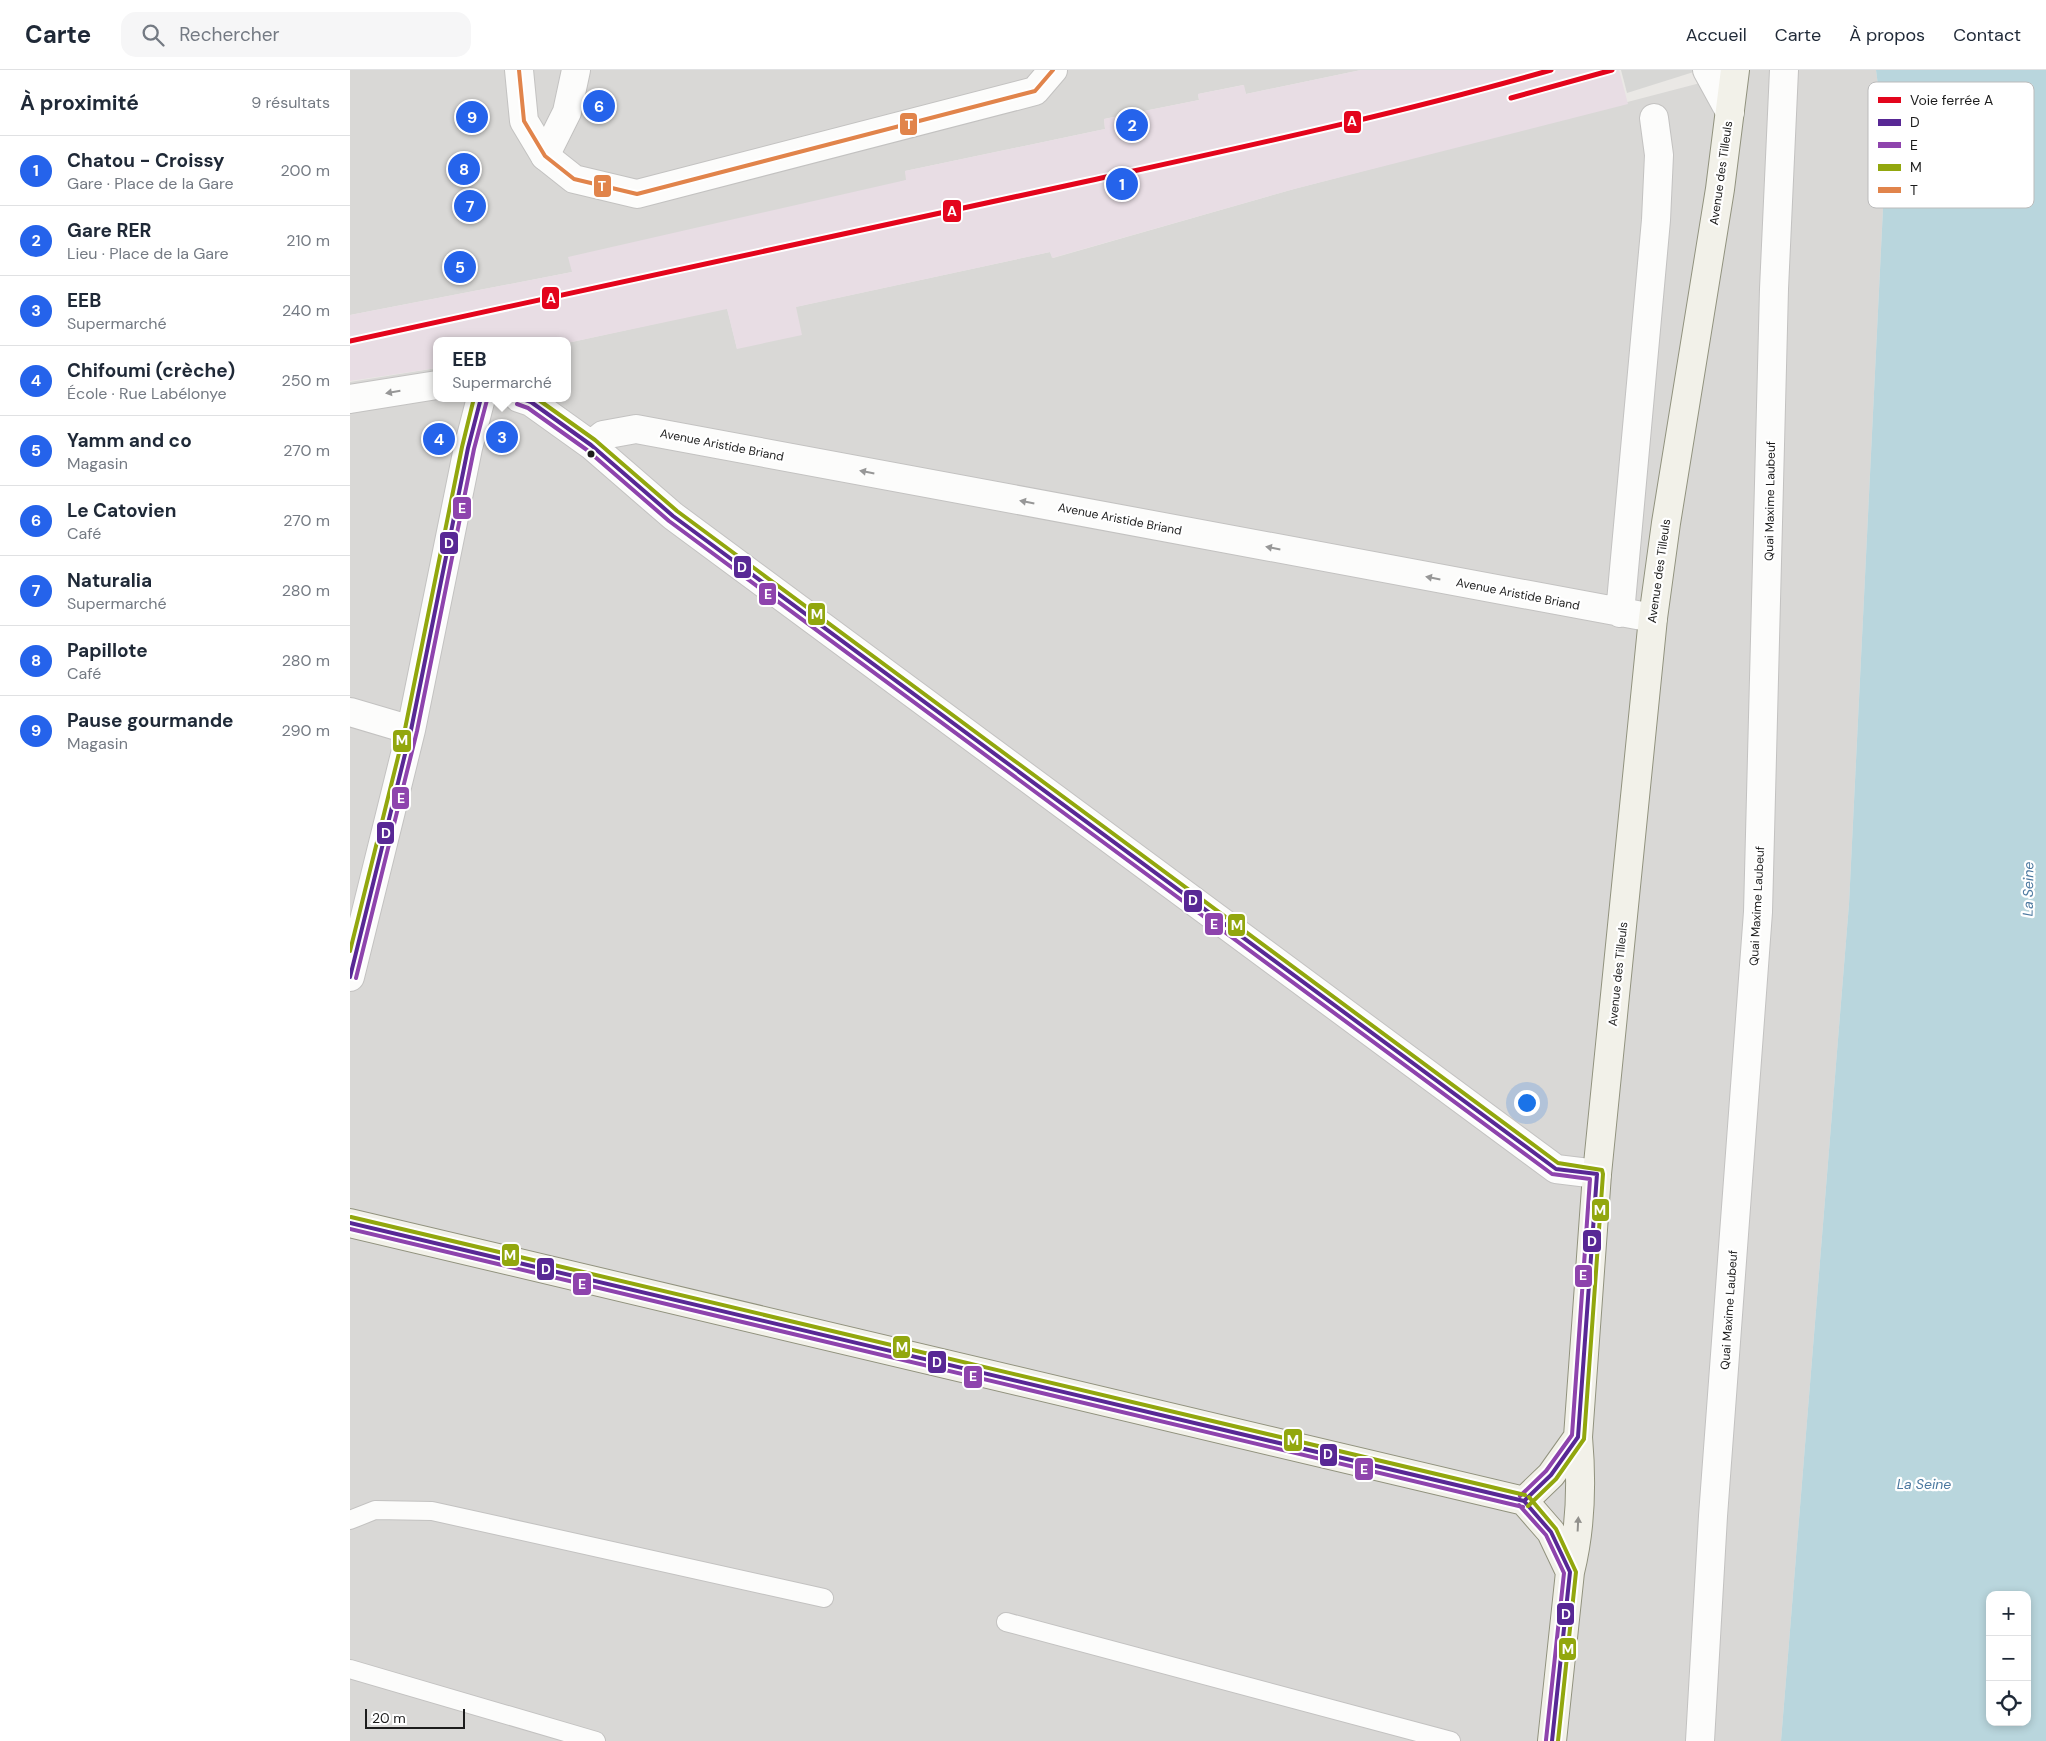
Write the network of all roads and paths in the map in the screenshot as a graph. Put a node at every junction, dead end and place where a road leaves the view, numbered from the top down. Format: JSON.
{"nodes":[{"id":1,"x":519,"y":70,"type":"edge"},
{"id":2,"x":576,"y":70,"type":"edge"},
{"id":3,"x":1053,"y":70,"type":"edge"},
{"id":4,"x":1707,"y":70,"type":"edge"},
{"id":5,"x":1735,"y":70,"type":"edge"},
{"id":6,"x":1784,"y":70,"type":"edge"},
{"id":7,"x":1730,"y":112,"type":"junction"},
{"id":8,"x":1654,"y":118,"type":"dead end"},
{"id":9,"x":545,"y":156,"type":"junction"},
{"id":10,"x":433,"y":386,"type":"edge"},
{"id":11,"x":350,"y":399,"type":"edge"},
{"id":12,"x":480,"y":402,"type":"edge"},
{"id":13,"x":531,"y":402,"type":"edge"},
{"id":14,"x":590,"y":444,"type":"junction"},
{"id":15,"x":1629,"y":505,"type":"junction"},
{"id":16,"x":1667,"y":513,"type":"junction"},
{"id":17,"x":1620,"y":613,"type":"junction"},
{"id":18,"x":1653,"y":618,"type":"junction"},
{"id":19,"x":350,"y":712,"type":"edge"},
{"id":20,"x":411,"y":730,"type":"junction"},
{"id":21,"x":350,"y":977,"type":"edge"},
{"id":22,"x":1597,"y":1174,"type":"junction"},
{"id":23,"x":350,"y":1223,"type":"edge"},
{"id":24,"x":1578,"y":1437,"type":"junction"},
{"id":25,"x":1524,"y":1501,"type":"junction"},
{"id":26,"x":350,"y":1520,"type":"edge"},
{"id":27,"x":1570,"y":1572,"type":"junction"},
{"id":28,"x":824,"y":1598,"type":"dead end"},
{"id":29,"x":1006,"y":1622,"type":"dead end"},
{"id":30,"x":350,"y":1669,"type":"edge"},
{"id":31,"x":596,"y":1741,"type":"edge"},
{"id":32,"x":1451,"y":1741,"type":"edge"},
{"id":33,"x":1552,"y":1741,"type":"edge"},
{"id":34,"x":1700,"y":1741,"type":"edge"}],
"edges":[{"from":1,"to":9,"type":"street"},
{"from":2,"to":9,"type":"street"},
{"from":3,"to":9,"type":"street"},
{"from":4,"to":7,"type":"street"},
{"from":5,"to":7,"type":"main road","name":"Avenue des Tilleuls"},
{"from":6,"to":34,"type":"street","name":"Quai Maxime Laubeuf"},
{"from":7,"to":16,"type":"main road","name":"Avenue des Tilleuls"},
{"from":8,"to":15,"type":"street"},
{"from":10,"to":11,"type":"street","one_way":true},
{"from":12,"to":20,"type":"street"},
{"from":13,"to":14,"type":"street"},
{"from":17,"to":14,"type":"street","name":"Avenue Aristide Briand","one_way":true},
{"from":14,"to":22,"type":"street"},
{"from":15,"to":16,"type":"street","name":"Avenue des Tilleuls"},
{"from":15,"to":17,"type":"street"},
{"from":16,"to":18,"type":"main road","name":"Avenue des Tilleuls"},
{"from":17,"to":18,"type":"street","name":"Avenue Aristide Briand"},
{"from":18,"to":22,"type":"main road","name":"Avenue des Tilleuls"},
{"from":19,"to":20,"type":"street"},
{"from":20,"to":21,"type":"street"},
{"from":22,"to":24,"type":"main road","name":"Avenue des Tilleuls"},
{"from":23,"to":25,"type":"main road"},
{"from":24,"to":25,"type":"main road"},
{"from":27,"to":24,"type":"main road","name":"Avenue des Tilleuls","one_way":true},
{"from":25,"to":27,"type":"main road"},
{"from":26,"to":28,"type":"lane"},
{"from":27,"to":33,"type":"main road","name":"Avenue des Tilleuls"},
{"from":29,"to":32,"type":"lane"},
{"from":30,"to":31,"type":"lane"}]}
